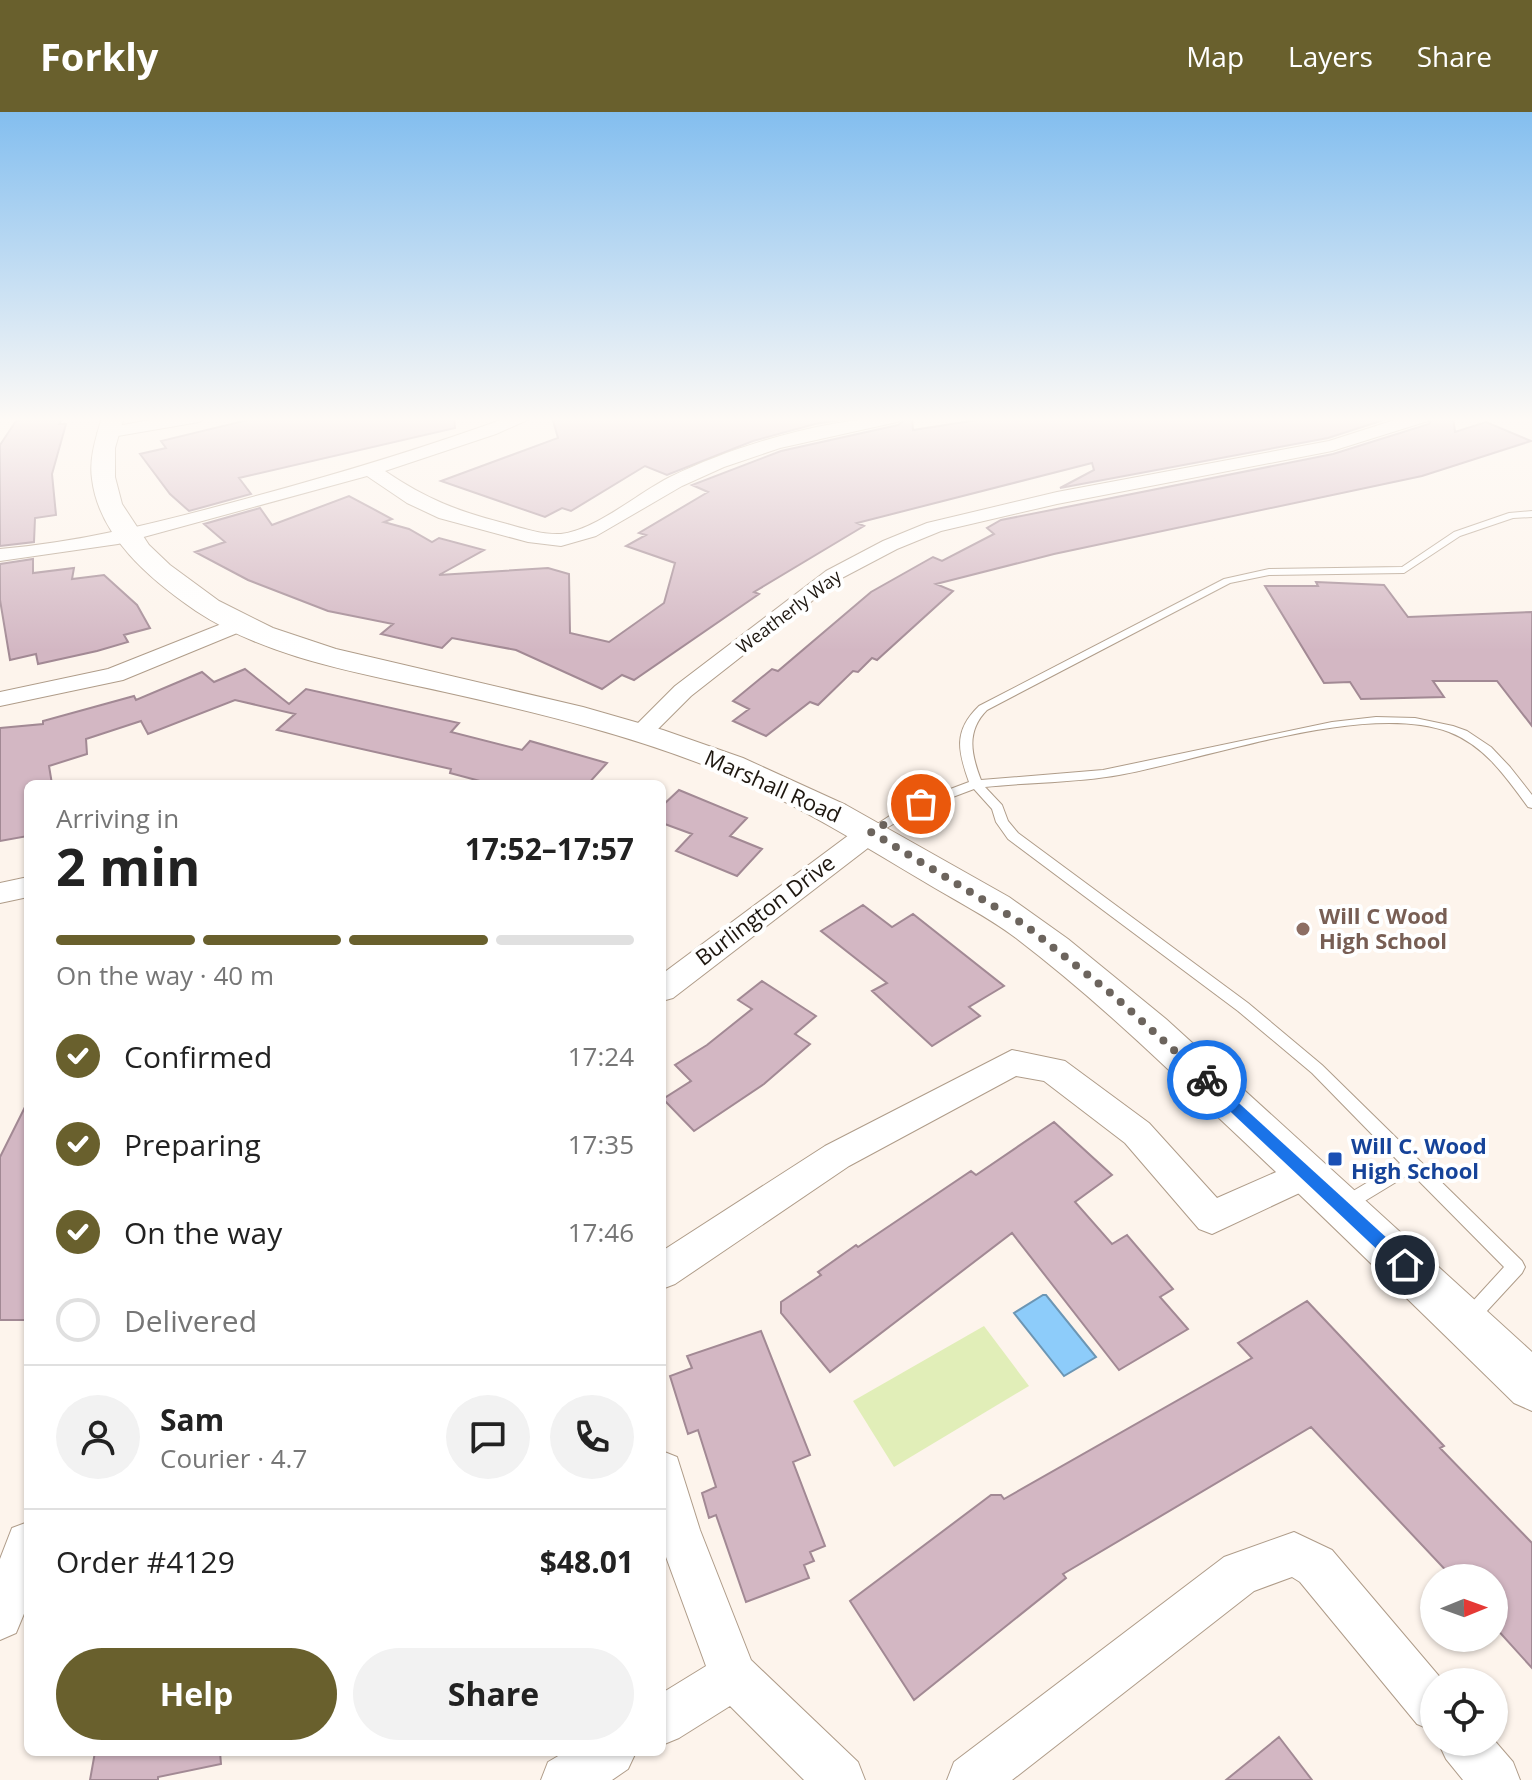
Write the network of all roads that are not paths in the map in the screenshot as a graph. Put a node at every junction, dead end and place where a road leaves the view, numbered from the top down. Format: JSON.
{"nodes":[{"id":1,"x":106,"y":495,"type":"edge"},
{"id":2,"x":282,"y":495,"type":"edge"},
{"id":3,"x":408,"y":495,"type":"edge"},
{"id":4,"x":653,"y":495,"type":"edge"},
{"id":5,"x":1079,"y":495,"type":"edge"},
{"id":6,"x":1532,"y":514,"type":"edge"},
{"id":7,"x":127,"y":536,"type":"junction"},
{"id":8,"x":0,"y":555,"type":"edge"},
{"id":9,"x":239,"y":624,"type":"junction"},
{"id":10,"x":0,"y":699,"type":"edge"},
{"id":11,"x":642,"y":731,"type":"junction"},
{"id":12,"x":976,"y":784,"type":"junction"},
{"id":13,"x":1532,"y":804,"type":"edge"},
{"id":14,"x":871,"y":832,"type":"junction"},
{"id":15,"x":24,"y":888,"type":"edge"},
{"id":16,"x":0,"y":893,"type":"edge"},
{"id":17,"x":666,"y":987,"type":"edge"},
{"id":18,"x":1412,"y":1164,"type":"junction"},
{"id":19,"x":1308,"y":1173,"type":"junction"},
{"id":20,"x":1343,"y":1206,"type":"junction"},
{"id":21,"x":666,"y":1269,"type":"edge"},
{"id":22,"x":1465,"y":1322,"type":"junction"},
{"id":23,"x":1532,"y":1386,"type":"edge"},
{"id":24,"x":666,"y":1486,"type":"edge"},
{"id":25,"x":24,"y":1554,"type":"edge"},
{"id":26,"x":0,"y":1617,"type":"edge"},
{"id":27,"x":734,"y":1676,"type":"junction"},
{"id":28,"x":1420,"y":1690,"type":"edge"},
{"id":29,"x":666,"y":1718,"type":"edge"},
{"id":30,"x":605,"y":1756,"type":"edge"},
{"id":31,"x":1475,"y":1756,"type":"edge"},
{"id":32,"x":566,"y":1780,"type":"edge"},
{"id":33,"x":840,"y":1780,"type":"edge"},
{"id":34,"x":972,"y":1780,"type":"edge"},
{"id":35,"x":1495,"y":1780,"type":"edge"}],
"edges":[{"from":1,"to":7,"type":"street","name":"Marshall Road"},
{"from":2,"to":7,"type":"street"},
{"from":3,"to":4,"type":"street"},
{"from":5,"to":11,"type":"street","name":"Weatherly Way"},
{"from":6,"to":12,"type":"lane"},
{"from":7,"to":8,"type":"street"},
{"from":7,"to":9,"type":"street","name":"Marshall Road"},
{"from":9,"to":10,"type":"street"},
{"from":9,"to":11,"type":"street","name":"Marshall Road"},
{"from":11,"to":14,"type":"street","name":"Marshall Road"},
{"from":12,"to":13,"type":"lane"},
{"from":12,"to":14,"type":"lane"},
{"from":12,"to":18,"type":"lane"},
{"from":14,"to":17,"type":"street","name":"Burlington Drive"},
{"from":14,"to":19,"type":"street","name":"Marshall Road"},
{"from":15,"to":16,"type":"street"},
{"from":18,"to":20,"type":"lane"},
{"from":18,"to":22,"type":"lane"},
{"from":19,"to":20,"type":"street","name":"Marshall Road"},
{"from":19,"to":21,"type":"street"},
{"from":20,"to":22,"type":"street","name":"Marshall Road"},
{"from":22,"to":23,"type":"street","name":"Marshall Road"},
{"from":24,"to":27,"type":"street"},
{"from":25,"to":26,"type":"street"},
{"from":27,"to":29,"type":"street"},
{"from":27,"to":33,"type":"street"},
{"from":28,"to":34,"type":"street"},
{"from":30,"to":32,"type":"street"},
{"from":31,"to":35,"type":"street"}]}
